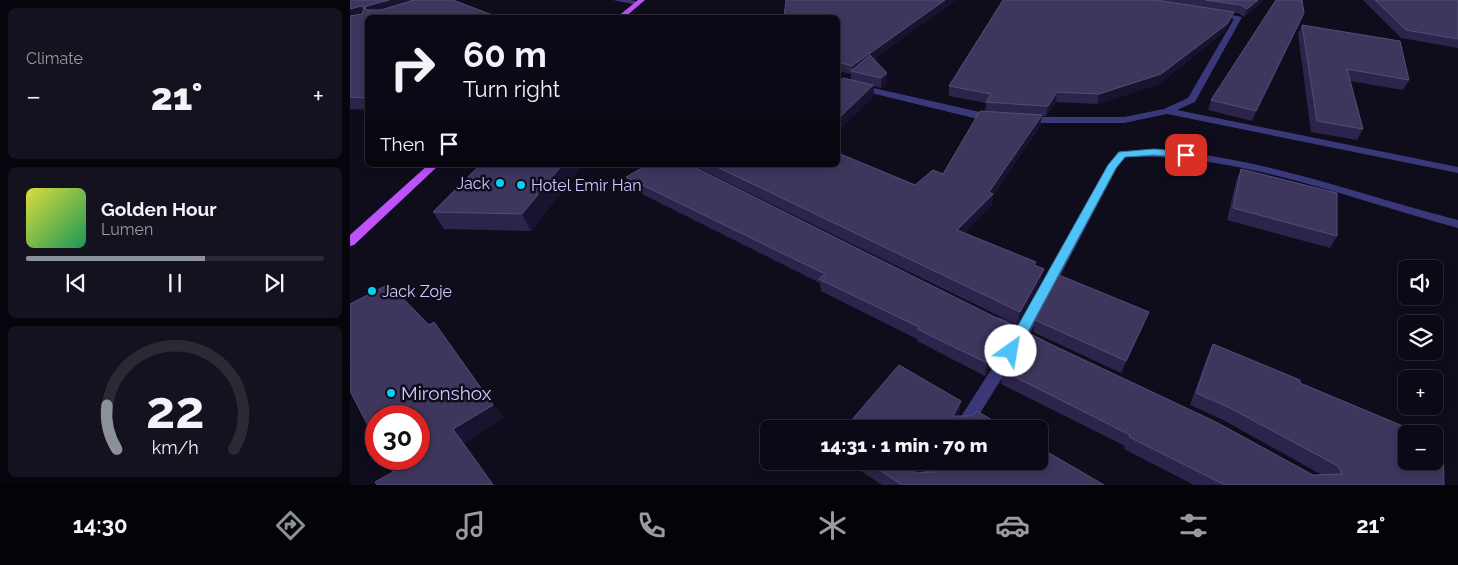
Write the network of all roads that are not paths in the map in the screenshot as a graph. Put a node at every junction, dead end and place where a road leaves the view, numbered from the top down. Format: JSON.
{"nodes":[{"id":1,"x":616,"y":0,"type":"edge"},
{"id":2,"x":640,"y":2,"type":"edge"},
{"id":3,"x":1211,"y":13,"type":"edge"},
{"id":4,"x":623,"y":15,"type":"edge"},
{"id":5,"x":840,"y":83,"type":"edge"},
{"id":6,"x":1167,"y":111,"type":"junction"},
{"id":7,"x":432,"y":167,"type":"edge"},
{"id":8,"x":1458,"y":170,"type":"edge"},
{"id":9,"x":1458,"y":224,"type":"edge"},
{"id":10,"x":350,"y":242,"type":"edge"},
{"id":11,"x":986,"y":318,"type":"edge"},
{"id":12,"x":1021,"y":335,"type":"junction"},
{"id":13,"x":1057,"y":352,"type":"edge"},
{"id":14,"x":967,"y":420,"type":"edge"},
{"id":15,"x":934,"y":470,"type":"edge"},
{"id":16,"x":924,"y":485,"type":"edge"}],
"edges":[{"from":1,"to":2,"type":"street"},
{"from":2,"to":4,"type":"main road"},
{"from":3,"to":6,"type":"street"},
{"from":5,"to":6,"type":"street"},
{"from":6,"to":8,"type":"street"},
{"from":7,"to":10,"type":"main road"},
{"from":9,"to":12,"type":"street"},
{"from":11,"to":12,"type":"street"},
{"from":12,"to":13,"type":"street"},
{"from":12,"to":14,"type":"street"},
{"from":15,"to":16,"type":"street"}]}
